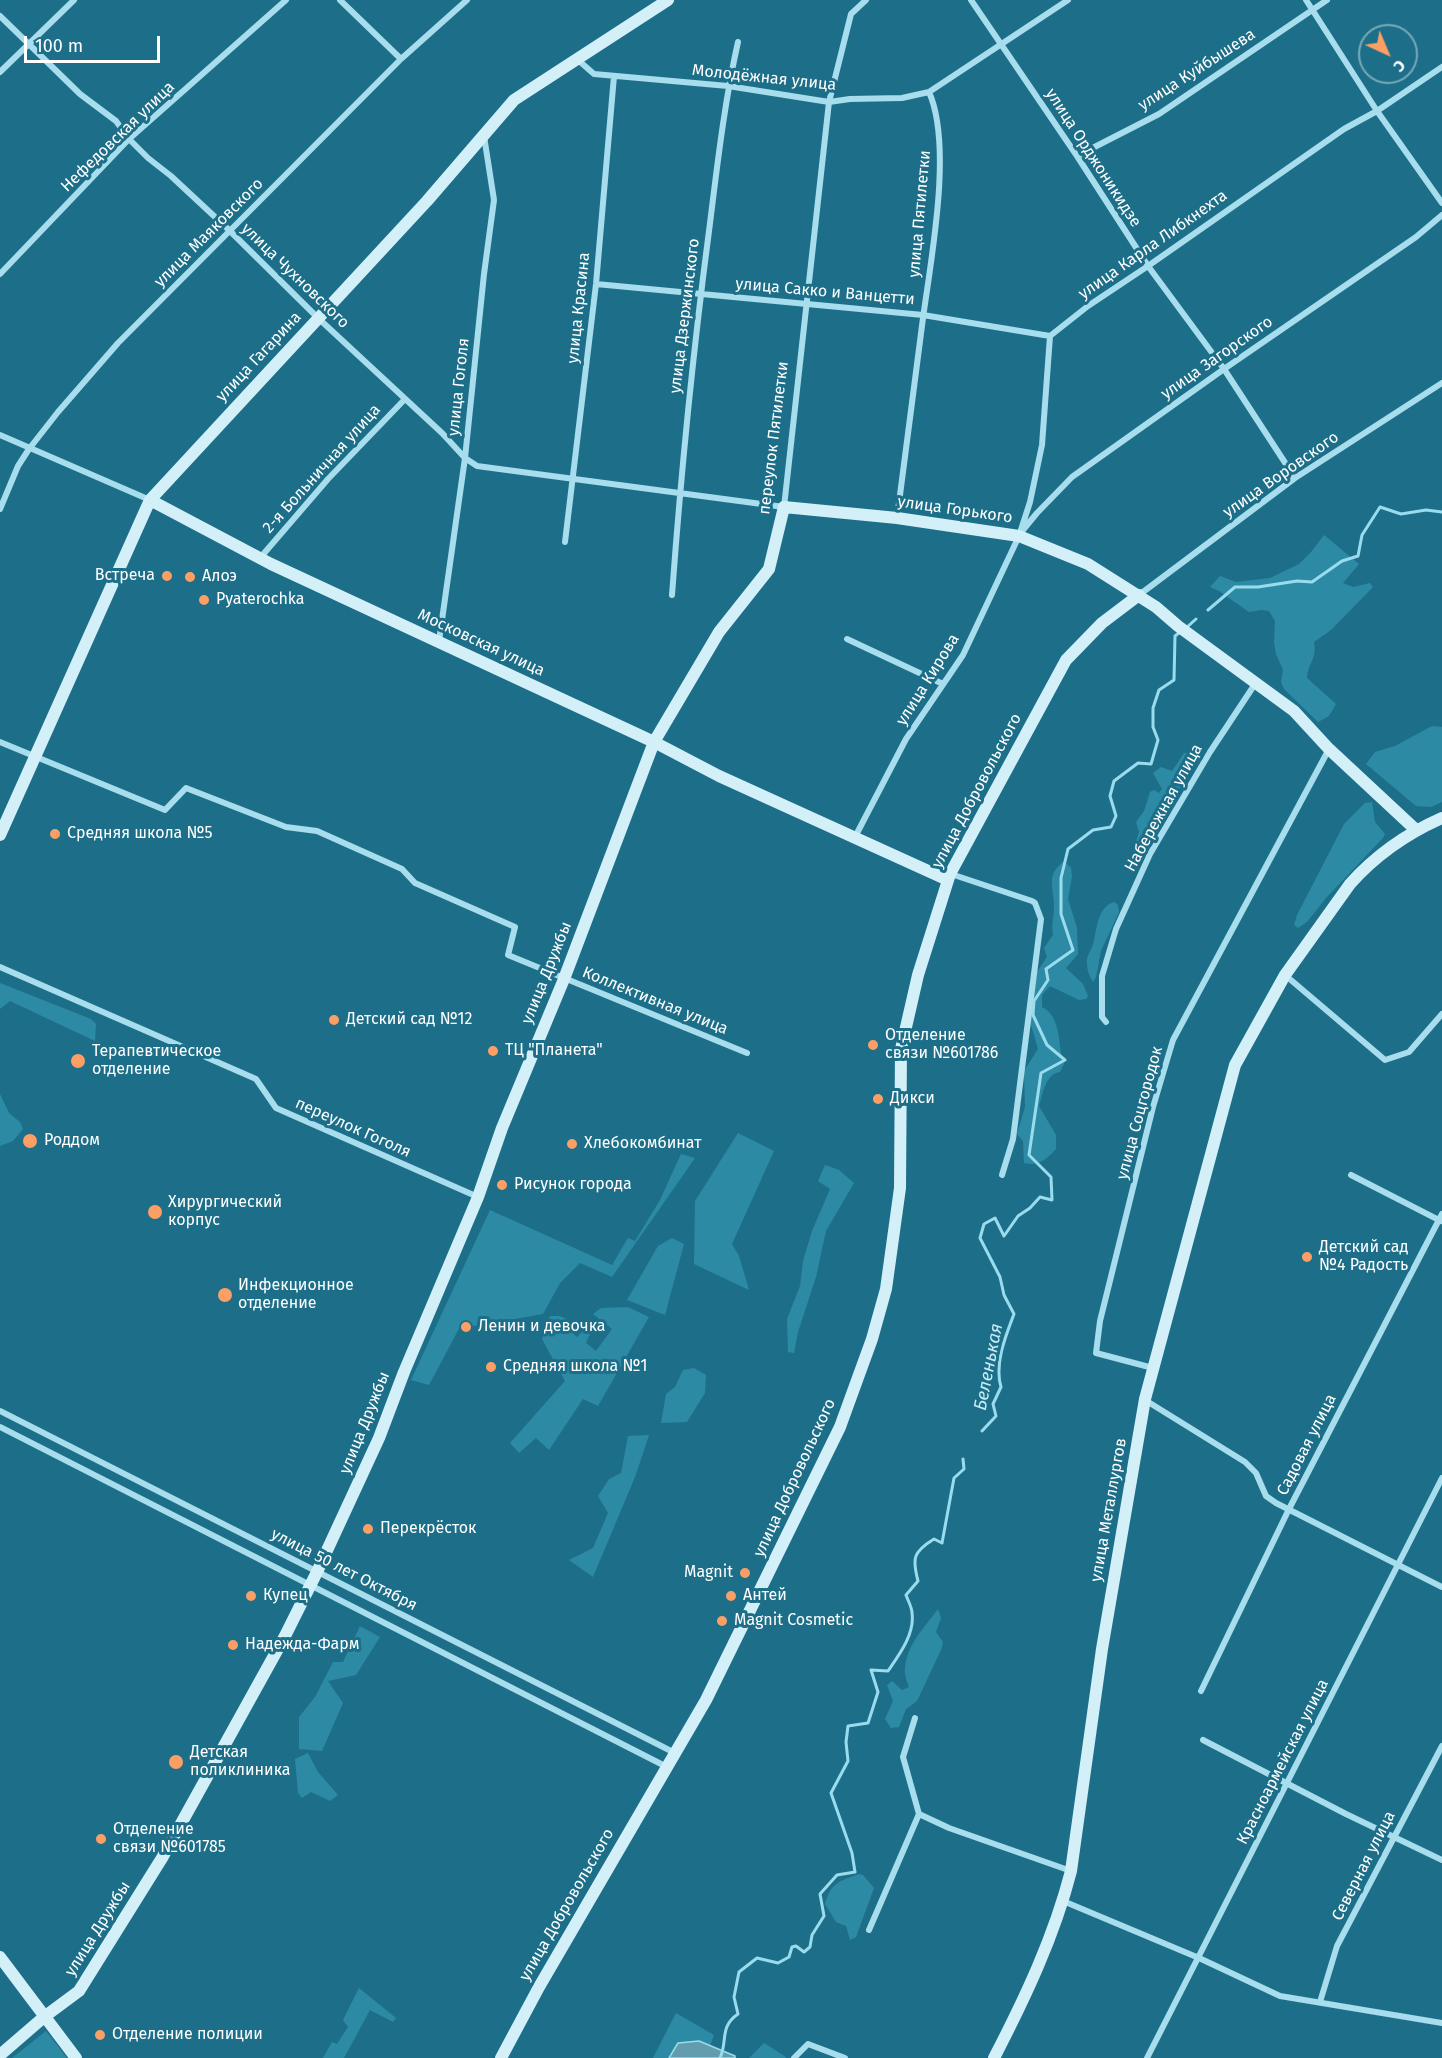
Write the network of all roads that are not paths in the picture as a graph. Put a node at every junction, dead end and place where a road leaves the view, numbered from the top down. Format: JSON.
{"nodes":[{"id":1,"x":74,"y":0,"type":"edge"},
{"id":2,"x":286,"y":0,"type":"edge"},
{"id":3,"x":340,"y":0,"type":"edge"},
{"id":4,"x":467,"y":0,"type":"edge"},
{"id":5,"x":668,"y":0,"type":"edge"},
{"id":6,"x":866,"y":0,"type":"edge"},
{"id":7,"x":971,"y":0,"type":"edge"},
{"id":8,"x":1068,"y":0,"type":"edge"},
{"id":9,"x":1306,"y":0,"type":"edge"},
{"id":10,"x":1327,"y":0,"type":"edge"},
{"id":11,"x":1313,"y":9,"type":"junction"},
{"id":12,"x":0,"y":16,"type":"edge"},
{"id":13,"x":29,"y":42,"type":"junction"},
{"id":14,"x":738,"y":42,"type":"dead end"},
{"id":15,"x":1000,"y":45,"type":"junction"},
{"id":16,"x":401,"y":59,"type":"junction"},
{"id":17,"x":578,"y":60,"type":"junction"},
{"id":18,"x":1442,"y":68,"type":"edge"},
{"id":19,"x":0,"y":72,"type":"edge"},
{"id":20,"x":614,"y":76,"type":"junction"},
{"id":21,"x":728,"y":86,"type":"junction"},
{"id":22,"x":929,"y":92,"type":"junction"},
{"id":23,"x":829,"y":102,"type":"junction"},
{"id":24,"x":1377,"y":111,"type":"junction"},
{"id":25,"x":483,"y":136,"type":"junction"},
{"id":26,"x":129,"y":139,"type":"junction"},
{"id":27,"x":1077,"y":156,"type":"junction"},
{"id":28,"x":1442,"y":203,"type":"edge"},
{"id":29,"x":1442,"y":215,"type":"edge"},
{"id":30,"x":230,"y":230,"type":"junction"},
{"id":31,"x":1148,"y":266,"type":"junction"},
{"id":32,"x":0,"y":274,"type":"edge"},
{"id":33,"x":596,"y":284,"type":"junction"},
{"id":34,"x":701,"y":293,"type":"junction"},
{"id":35,"x":806,"y":304,"type":"junction"},
{"id":36,"x":923,"y":315,"type":"junction"},
{"id":37,"x":318,"y":318,"type":"junction"},
{"id":38,"x":1050,"y":336,"type":"junction"},
{"id":39,"x":1224,"y":369,"type":"junction"},
{"id":40,"x":1442,"y":383,"type":"edge"},
{"id":41,"x":405,"y":399,"type":"junction"},
{"id":42,"x":0,"y":435,"type":"edge"},
{"id":43,"x":29,"y":449,"type":"junction"},
{"id":44,"x":465,"y":458,"type":"junction"},
{"id":45,"x":573,"y":478,"type":"junction"},
{"id":46,"x":1295,"y":478,"type":"junction"},
{"id":47,"x":679,"y":492,"type":"junction"},
{"id":48,"x":150,"y":500,"type":"junction"},
{"id":49,"x":784,"y":507,"type":"junction"},
{"id":50,"x":0,"y":509,"type":"edge"},
{"id":51,"x":897,"y":518,"type":"junction"},
{"id":52,"x":1019,"y":536,"type":"junction"},
{"id":53,"x":565,"y":542,"type":"dead end"},
{"id":54,"x":260,"y":558,"type":"junction"},
{"id":55,"x":672,"y":595,"type":"dead end"},
{"id":56,"x":1139,"y":595,"type":"junction"},
{"id":57,"x":847,"y":639,"type":"dead end"},
{"id":58,"x":440,"y":641,"type":"junction"},
{"id":59,"x":943,"y":684,"type":"junction"},
{"id":60,"x":1256,"y":684,"type":"junction"},
{"id":61,"x":0,"y":742,"type":"edge"},
{"id":62,"x":654,"y":742,"type":"junction"},
{"id":63,"x":1329,"y":748,"type":"junction"},
{"id":64,"x":35,"y":757,"type":"junction"},
{"id":65,"x":1442,"y":818,"type":"edge"},
{"id":66,"x":1416,"y":830,"type":"junction"},
{"id":67,"x":0,"y":835,"type":"edge"},
{"id":68,"x":855,"y":837,"type":"junction"},
{"id":69,"x":949,"y":877,"type":"junction"},
{"id":70,"x":0,"y":967,"type":"edge"},
{"id":71,"x":1285,"y":975,"type":"junction"},
{"id":72,"x":564,"y":979,"type":"junction"},
{"id":73,"x":1442,"y":1014,"type":"edge"},
{"id":74,"x":1106,"y":1022,"type":"dead end"},
{"id":75,"x":747,"y":1053,"type":"dead end"},
{"id":76,"x":1002,"y":1175,"type":"dead end"},
{"id":77,"x":1351,"y":1175,"type":"dead end"},
{"id":78,"x":478,"y":1197,"type":"junction"},
{"id":79,"x":1441,"y":1218,"type":"edge"},
{"id":80,"x":1153,"y":1368,"type":"junction"},
{"id":81,"x":1145,"y":1399,"type":"junction"},
{"id":82,"x":0,"y":1411,"type":"edge"},
{"id":83,"x":0,"y":1427,"type":"edge"},
{"id":84,"x":1442,"y":1478,"type":"edge"},
{"id":85,"x":1289,"y":1509,"type":"junction"},
{"id":86,"x":1397,"y":1564,"type":"junction"},
{"id":87,"x":317,"y":1572,"type":"junction"},
{"id":88,"x":311,"y":1585,"type":"junction"},
{"id":89,"x":1442,"y":1587,"type":"edge"},
{"id":90,"x":1201,"y":1691,"type":"dead end"},
{"id":91,"x":915,"y":1718,"type":"dead end"},
{"id":92,"x":1203,"y":1740,"type":"dead end"},
{"id":93,"x":1442,"y":1746,"type":"edge"},
{"id":94,"x":675,"y":1753,"type":"junction"},
{"id":95,"x":667,"y":1767,"type":"junction"},
{"id":96,"x":1287,"y":1784,"type":"junction"},
{"id":97,"x":920,"y":1814,"type":"junction"},
{"id":98,"x":1394,"y":1837,"type":"junction"},
{"id":99,"x":1442,"y":1860,"type":"edge"},
{"id":100,"x":1071,"y":1871,"type":"junction"},
{"id":101,"x":1063,"y":1900,"type":"junction"},
{"id":102,"x":869,"y":1930,"type":"dead end"},
{"id":103,"x":0,"y":1958,"type":"edge"},
{"id":104,"x":1199,"y":1958,"type":"junction"},
{"id":105,"x":1320,"y":2002,"type":"junction"},
{"id":106,"x":44,"y":2017,"type":"junction"},
{"id":107,"x":1442,"y":2023,"type":"edge"},
{"id":108,"x":0,"y":2055,"type":"edge"},
{"id":109,"x":76,"y":2058,"type":"edge"},
{"id":110,"x":501,"y":2058,"type":"edge"},
{"id":111,"x":794,"y":2058,"type":"edge"},
{"id":112,"x":845,"y":2058,"type":"edge"},
{"id":113,"x":994,"y":2058,"type":"edge"},
{"id":114,"x":1147,"y":2058,"type":"edge"}],
"edges":[{"from":1,"to":13,"type":"street"},
{"from":2,"to":26,"type":"street","name":"Нефедовская улица"},
{"from":3,"to":16,"type":"street"},
{"from":4,"to":16,"type":"street","name":"улица Маяковского"},
{"from":5,"to":17,"type":"street","name":"улица Гагарина"},
{"from":6,"to":23,"type":"street","name":"переулок Пятилетки"},
{"from":7,"to":15,"type":"street","name":"улица Орджоникидзе"},
{"from":8,"to":15,"type":"street","name":"Молодёжная улица"},
{"from":9,"to":11,"type":"street"},
{"from":10,"to":11,"type":"street","name":"улица Куйбышева"},
{"from":11,"to":24,"type":"street"},
{"from":11,"to":27,"type":"street","name":"улица Куйбышева"},
{"from":12,"to":13,"type":"street","name":"улица Чухновского"},
{"from":13,"to":19,"type":"street"},
{"from":13,"to":26,"type":"street","name":"улица Чухновского"},
{"from":14,"to":21,"type":"street","name":"улица Дзержинского"},
{"from":15,"to":22,"type":"street","name":"Молодёжная улица"},
{"from":15,"to":27,"type":"street","name":"улица Орджоникидзе"},
{"from":16,"to":30,"type":"street","name":"улица Маяковского"},
{"from":17,"to":20,"type":"street","name":"Молодёжная улица"},
{"from":17,"to":25,"type":"street","name":"улица Гагарина"},
{"from":18,"to":24,"type":"street","name":"улица Карла Либкнехта"},
{"from":20,"to":21,"type":"street","name":"Молодёжная улица"},
{"from":20,"to":33,"type":"street","name":"улица Красина"},
{"from":21,"to":23,"type":"street","name":"Молодёжная улица"},
{"from":21,"to":34,"type":"street","name":"улица Дзержинского"},
{"from":22,"to":23,"type":"street","name":"Молодёжная улица"},
{"from":22,"to":36,"type":"street","name":"улица Пятилетки"},
{"from":23,"to":35,"type":"street","name":"переулок Пятилетки"},
{"from":24,"to":28,"type":"street"},
{"from":24,"to":31,"type":"street","name":"улица Карла Либкнехта"},
{"from":25,"to":37,"type":"street","name":"улица Гагарина"},
{"from":25,"to":44,"type":"street","name":"улица Гоголя"},
{"from":26,"to":30,"type":"street","name":"улица Чухновского"},
{"from":26,"to":32,"type":"street","name":"Нефедовская улица"},
{"from":27,"to":31,"type":"street","name":"улица Орджоникидзе"},
{"from":29,"to":39,"type":"street","name":"улица Загорского"},
{"from":30,"to":37,"type":"street","name":"улица Чухновского"},
{"from":30,"to":43,"type":"street","name":"улица Маяковского"},
{"from":31,"to":38,"type":"street","name":"улица Карла Либкнехта"},
{"from":31,"to":39,"type":"street","name":"улица Орджоникидзе"},
{"from":33,"to":34,"type":"street","name":"улица Сакко и Ванцетти"},
{"from":33,"to":45,"type":"street","name":"улица Красина"},
{"from":34,"to":35,"type":"street","name":"улица Сакко и Ванцетти"},
{"from":34,"to":47,"type":"street","name":"улица Дзержинского"},
{"from":35,"to":36,"type":"street","name":"улица Сакко и Ванцетти"},
{"from":35,"to":49,"type":"street","name":"переулок Пятилетки"},
{"from":36,"to":38,"type":"street","name":"улица Сакко и Ванцетти"},
{"from":36,"to":51,"type":"street","name":"улица Пятилетки"},
{"from":37,"to":41,"type":"street","name":"улица Чухновского"},
{"from":37,"to":48,"type":"street","name":"улица Гагарина"},
{"from":38,"to":52,"type":"street"},
{"from":39,"to":46,"type":"street","name":"улица Орджоникидзе"},
{"from":39,"to":52,"type":"street","name":"улица Загорского"},
{"from":40,"to":46,"type":"street","name":"улица Воровского"},
{"from":41,"to":44,"type":"street","name":"улица Чухновского"},
{"from":41,"to":54,"type":"street","name":"2-я Больничная улица"},
{"from":42,"to":43,"type":"street","name":"Московская улица"},
{"from":43,"to":48,"type":"street","name":"Московская улица"},
{"from":43,"to":50,"type":"street","name":"улица Маяковского"},
{"from":44,"to":45,"type":"street","name":"улица Горького"},
{"from":44,"to":58,"type":"street","name":"улица Гоголя"},
{"from":45,"to":47,"type":"street","name":"улица Горького"},
{"from":45,"to":53,"type":"street","name":"улица Красина"},
{"from":46,"to":56,"type":"street","name":"улица Воровского"},
{"from":47,"to":49,"type":"street","name":"улица Горького"},
{"from":47,"to":55,"type":"street","name":"улица Дзержинского"},
{"from":48,"to":54,"type":"street","name":"Московская улица"},
{"from":48,"to":64,"type":"street","name":"улица Гагарина"},
{"from":49,"to":51,"type":"street","name":"улица Горького"},
{"from":49,"to":62,"type":"street","name":"переулок Пятилетки"},
{"from":51,"to":52,"type":"street","name":"улица Горького"},
{"from":52,"to":56,"type":"street","name":"улица Горького"},
{"from":52,"to":59,"type":"street","name":"улица Кирова"},
{"from":54,"to":58,"type":"street","name":"Московская улица"},
{"from":56,"to":60,"type":"street","name":"улица Горького"},
{"from":56,"to":69,"type":"street","name":"улица Добровольского"},
{"from":57,"to":59,"type":"street"},
{"from":58,"to":62,"type":"street","name":"Московская улица"},
{"from":59,"to":68,"type":"street","name":"улица Кирова"},
{"from":60,"to":63,"type":"street","name":"улица Горького"},
{"from":60,"to":74,"type":"street","name":"Набережная улица"},
{"from":61,"to":64,"type":"street","name":"Коллективная улица"},
{"from":62,"to":68,"type":"street","name":"Московская улица"},
{"from":62,"to":72,"type":"street","name":"улица Дружбы"},
{"from":63,"to":66,"type":"street","name":"улица Горького"},
{"from":63,"to":80,"type":"street","name":"улица Соцгородок"},
{"from":64,"to":67,"type":"street","name":"улица Гагарина"},
{"from":64,"to":72,"type":"street","name":"Коллективная улица"},
{"from":65,"to":66,"type":"street","name":"улица Металлургов"},
{"from":66,"to":71,"type":"street","name":"улица Металлургов"},
{"from":68,"to":69,"type":"street","name":"Московская улица"},
{"from":69,"to":76,"type":"street"},
{"from":69,"to":94,"type":"street","name":"улица Добровольского"},
{"from":70,"to":78,"type":"street","name":"переулок Гоголя"},
{"from":71,"to":73,"type":"street"},
{"from":71,"to":80,"type":"street","name":"улица Металлургов"},
{"from":72,"to":75,"type":"street","name":"Коллективная улица"},
{"from":72,"to":78,"type":"street","name":"улица Дружбы"},
{"from":77,"to":79,"type":"street"},
{"from":78,"to":87,"type":"street","name":"улица Дружбы"},
{"from":79,"to":85,"type":"street","name":"Садовая улица"},
{"from":80,"to":81,"type":"street","name":"улица Металлургов"},
{"from":81,"to":85,"type":"street"},
{"from":81,"to":100,"type":"street","name":"улица Металлургов"},
{"from":82,"to":87,"type":"street","name":"улица 50 лет Октября"},
{"from":83,"to":88,"type":"street","name":"улица 50 лет Октября"},
{"from":84,"to":86,"type":"street","name":"Красноармейская улица"},
{"from":85,"to":86,"type":"street"},
{"from":85,"to":90,"type":"street","name":"Садовая улица"},
{"from":86,"to":89,"type":"street"},
{"from":86,"to":96,"type":"street","name":"Красноармейская улица"},
{"from":87,"to":88,"type":"street","name":"улица Дружбы"},
{"from":87,"to":94,"type":"street","name":"улица 50 лет Октября"},
{"from":88,"to":95,"type":"street","name":"улица 50 лет Октября"},
{"from":88,"to":106,"type":"street","name":"улица Дружбы"},
{"from":91,"to":97,"type":"street"},
{"from":92,"to":96,"type":"street"},
{"from":93,"to":98,"type":"street","name":"Северная улица"},
{"from":94,"to":95,"type":"street","name":"улица Добровольского"},
{"from":95,"to":110,"type":"street","name":"улица Добровольского"},
{"from":96,"to":98,"type":"street"},
{"from":96,"to":104,"type":"street","name":"Красноармейская улица"},
{"from":97,"to":100,"type":"street"},
{"from":97,"to":102,"type":"street"},
{"from":98,"to":99,"type":"street"},
{"from":98,"to":105,"type":"street","name":"Северная улица"},
{"from":100,"to":101,"type":"street","name":"улица Металлургов"},
{"from":101,"to":104,"type":"street"},
{"from":101,"to":113,"type":"street","name":"улица Металлургов"},
{"from":103,"to":106,"type":"street"},
{"from":104,"to":105,"type":"street"},
{"from":104,"to":114,"type":"street","name":"Красноармейская улица"},
{"from":105,"to":107,"type":"street"},
{"from":106,"to":108,"type":"street","name":"улица Дружбы"},
{"from":106,"to":109,"type":"street"},
{"from":111,"to":112,"type":"street"}]}
